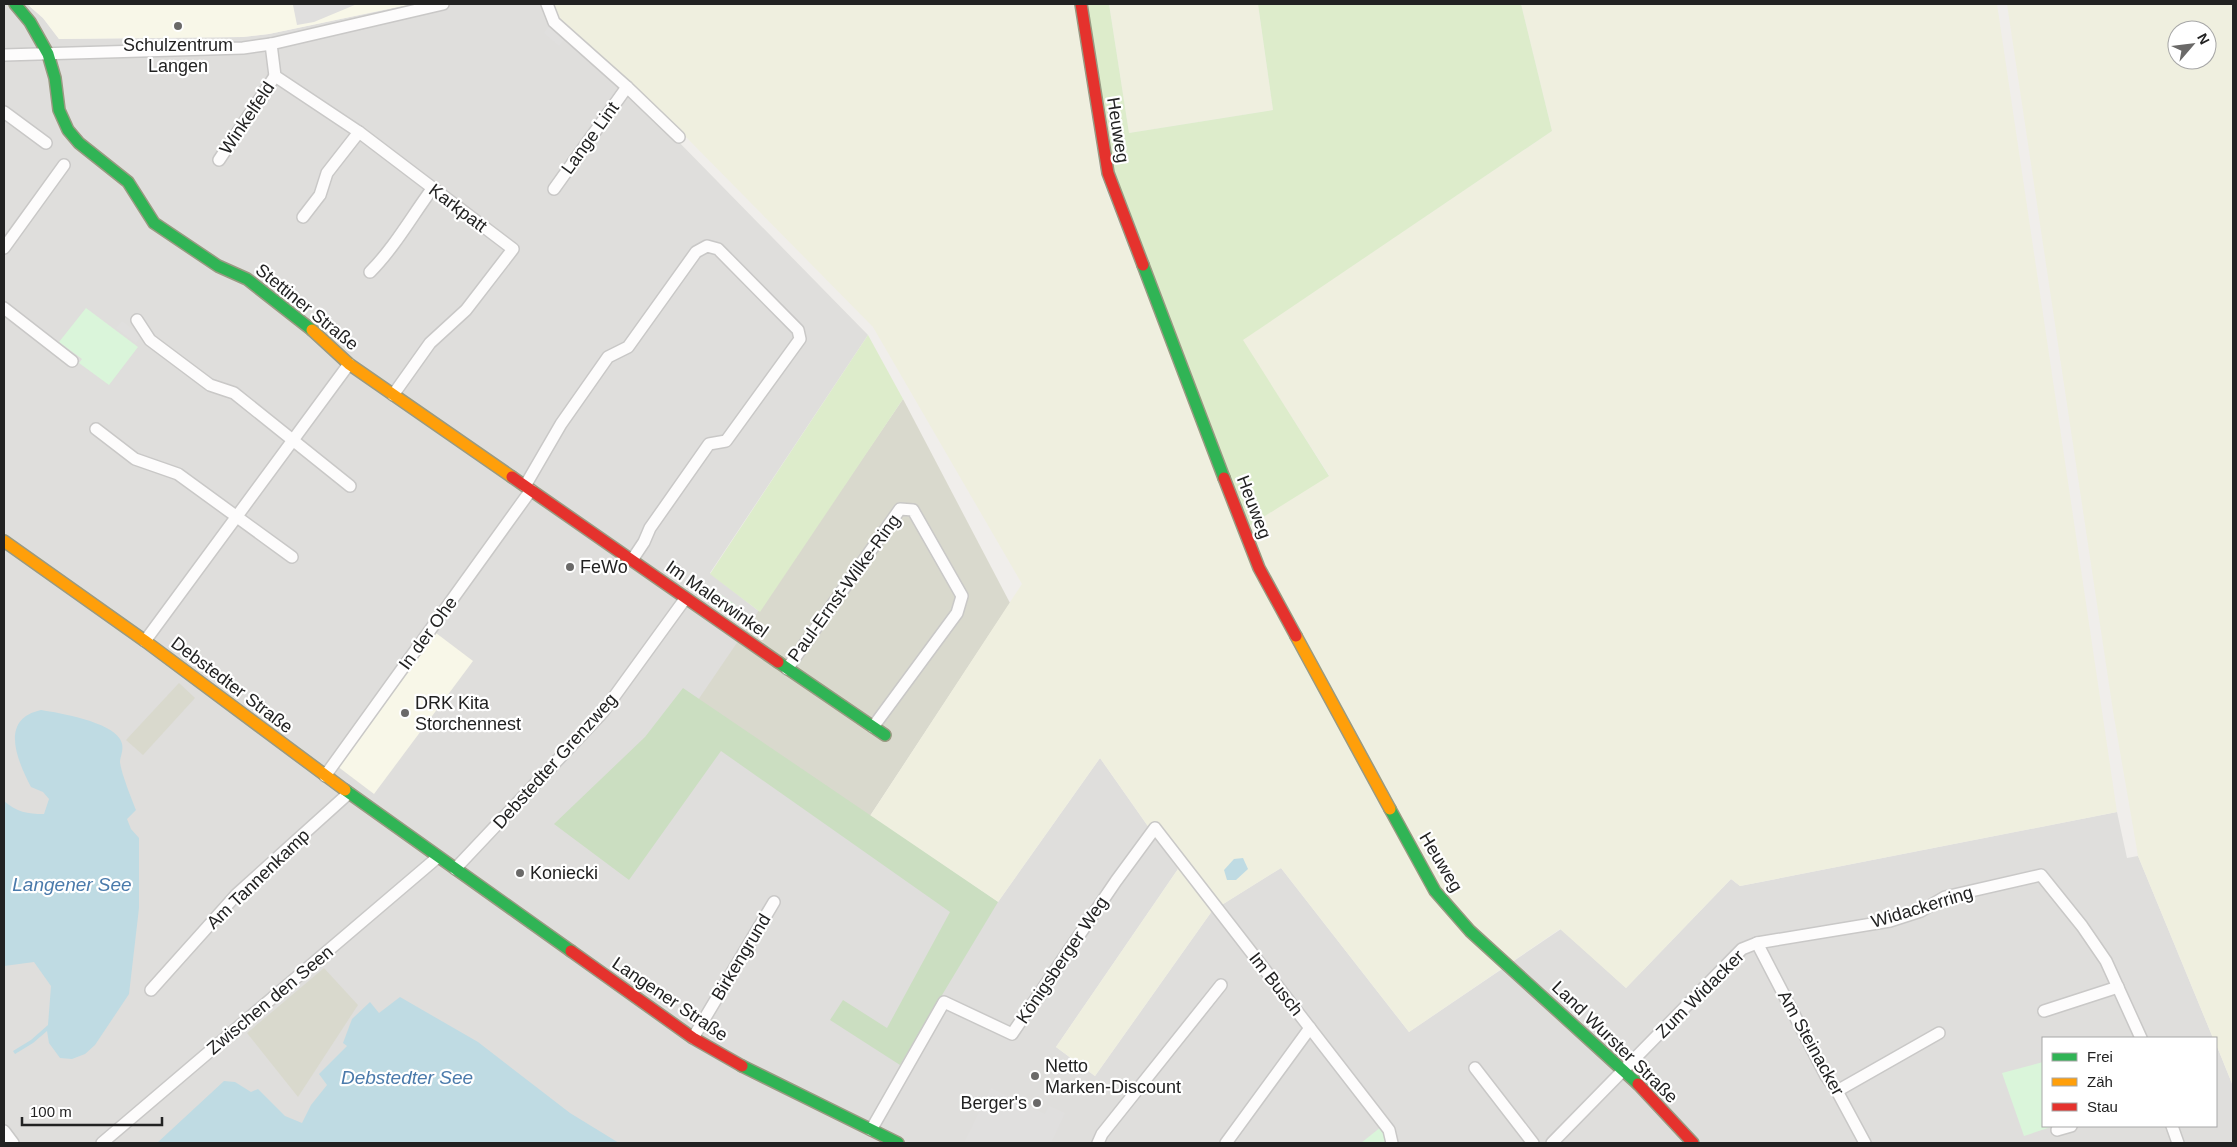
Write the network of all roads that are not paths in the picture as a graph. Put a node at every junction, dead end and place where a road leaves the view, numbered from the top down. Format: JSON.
{"nodes":[{"id":1,"x":14,"y":4,"type":"edge"},
{"id":2,"x":444,"y":4,"type":"edge"},
{"id":3,"x":547,"y":4,"type":"edge"},
{"id":4,"x":1081,"y":4,"type":"edge"},
{"id":5,"x":271,"y":44,"type":"junction"},
{"id":6,"x":48,"y":54,"type":"junction"},
{"id":7,"x":4,"y":56,"type":"edge"},
{"id":8,"x":275,"y":76,"type":"junction"},
{"id":9,"x":627,"y":87,"type":"junction"},
{"id":10,"x":4,"y":112,"type":"edge"},
{"id":11,"x":359,"y":132,"type":"junction"},
{"id":12,"x":679,"y":137,"type":"dead end"},
{"id":13,"x":46,"y":143,"type":"dead end"},
{"id":14,"x":219,"y":160,"type":"dead end"},
{"id":15,"x":64,"y":165,"type":"dead end"},
{"id":16,"x":432,"y":189,"type":"junction"},
{"id":17,"x":554,"y":189,"type":"dead end"},
{"id":18,"x":303,"y":217,"type":"dead end"},
{"id":19,"x":4,"y":248,"type":"edge"},
{"id":20,"x":370,"y":272,"type":"dead end"},
{"id":21,"x":4,"y":308,"type":"edge"},
{"id":22,"x":137,"y":320,"type":"dead end"},
{"id":23,"x":72,"y":361,"type":"dead end"},
{"id":24,"x":350,"y":364,"type":"junction"},
{"id":25,"x":393,"y":395,"type":"junction"},
{"id":26,"x":96,"y":429,"type":"dead end"},
{"id":27,"x":292,"y":440,"type":"junction"},
{"id":28,"x":350,"y":486,"type":"dead end"},
{"id":29,"x":528,"y":488,"type":"junction"},
{"id":30,"x":237,"y":515,"type":"junction"},
{"id":31,"x":4,"y":541,"type":"edge"},
{"id":32,"x":292,"y":557,"type":"dead end"},
{"id":33,"x":632,"y":560,"type":"junction"},
{"id":34,"x":685,"y":599,"type":"junction"},
{"id":35,"x":144,"y":642,"type":"junction"},
{"id":36,"x":787,"y":669,"type":"junction"},
{"id":37,"x":873,"y":727,"type":"junction"},
{"id":38,"x":884,"y":735,"type":"dead end"},
{"id":39,"x":325,"y":776,"type":"junction"},
{"id":40,"x":349,"y":793,"type":"junction"},
{"id":41,"x":1155,"y":828,"type":"joint"},
{"id":42,"x":438,"y":857,"type":"junction"},
{"id":43,"x":455,"y":869,"type":"junction"},
{"id":44,"x":774,"y":902,"type":"dead end"},
{"id":45,"x":1757,"y":943,"type":"junction"},
{"id":46,"x":1512,"y":967,"type":"joint"},
{"id":47,"x":1221,"y":985,"type":"dead end"},
{"id":48,"x":2118,"y":987,"type":"junction"},
{"id":49,"x":151,"y":990,"type":"dead end"},
{"id":50,"x":2044,"y":1011,"type":"dead end"},
{"id":51,"x":1310,"y":1028,"type":"junction"},
{"id":52,"x":1938,"y":1033,"type":"dead end"},
{"id":53,"x":2141,"y":1037,"type":"edge"},
{"id":54,"x":693,"y":1038,"type":"junction"},
{"id":55,"x":1474,"y":1068,"type":"dead end"},
{"id":56,"x":1625,"y":1071,"type":"junction"},
{"id":57,"x":1837,"y":1091,"type":"junction"},
{"id":58,"x":2068,"y":1127,"type":"edge"},
{"id":59,"x":2172,"y":1127,"type":"edge"},
{"id":60,"x":871,"y":1130,"type":"junction"},
{"id":61,"x":2057,"y":1130,"type":"dead end"},
{"id":62,"x":4,"y":1131,"type":"edge"},
{"id":63,"x":14,"y":1143,"type":"edge"},
{"id":64,"x":102,"y":1143,"type":"edge"},
{"id":65,"x":898,"y":1143,"type":"edge"},
{"id":66,"x":1098,"y":1143,"type":"edge"},
{"id":67,"x":1226,"y":1143,"type":"edge"},
{"id":68,"x":1392,"y":1143,"type":"edge"},
{"id":69,"x":1533,"y":1143,"type":"edge"},
{"id":70,"x":1552,"y":1143,"type":"edge"},
{"id":71,"x":1693,"y":1143,"type":"edge"},
{"id":72,"x":1865,"y":1143,"type":"edge"},
{"id":73,"x":2178,"y":1143,"type":"edge"}],
"edges":[{"from":1,"to":6,"type":"street","name":"Stettiner Straße"},
{"from":2,"to":5,"type":"street"},
{"from":3,"to":9,"type":"street"},
{"from":4,"to":46,"type":"street","name":"Heuweg"},
{"from":5,"to":6,"type":"street"},
{"from":5,"to":8,"type":"street"},
{"from":6,"to":7,"type":"street"},
{"from":6,"to":24,"type":"street","name":"Stettiner Straße"},
{"from":8,"to":11,"type":"street","name":"Karkpatt"},
{"from":8,"to":14,"type":"street","name":"Winkelfeld"},
{"from":9,"to":12,"type":"street"},
{"from":9,"to":17,"type":"street","name":"Lange Lint"},
{"from":10,"to":13,"type":"street"},
{"from":11,"to":16,"type":"street","name":"Karkpatt"},
{"from":11,"to":18,"type":"street"},
{"from":15,"to":19,"type":"street"},
{"from":16,"to":20,"type":"street"},
{"from":16,"to":25,"type":"street","name":"Karkpatt"},
{"from":21,"to":23,"type":"street"},
{"from":22,"to":27,"type":"street"},
{"from":24,"to":25,"type":"street","name":"Stettiner Straße"},
{"from":24,"to":27,"type":"street"},
{"from":25,"to":29,"type":"street","name":"Stettiner Straße"},
{"from":26,"to":30,"type":"street"},
{"from":27,"to":28,"type":"street"},
{"from":27,"to":30,"type":"street"},
{"from":29,"to":33,"type":"street","name":"Im Malerwinkel"},
{"from":29,"to":33,"type":"street","name":"In der Ohe"},
{"from":29,"to":39,"type":"street","name":"In der Ohe"},
{"from":30,"to":32,"type":"street"},
{"from":30,"to":35,"type":"street"},
{"from":31,"to":35,"type":"street","name":"Debstedter Straße"},
{"from":33,"to":34,"type":"street","name":"Im Malerwinkel"},
{"from":34,"to":36,"type":"street","name":"Im Malerwinkel"},
{"from":34,"to":43,"type":"street","name":"Debstedter Grenzweg"},
{"from":35,"to":39,"type":"street","name":"Debstedter Straße"},
{"from":36,"to":37,"type":"street","name":"Im Malerwinkel"},
{"from":36,"to":37,"type":"street","name":"Paul-Ernst-Wilke-Ring"},
{"from":37,"to":38,"type":"street","name":"Im Malerwinkel"},
{"from":39,"to":40,"type":"street","name":"Debstedter Straße"},
{"from":40,"to":42,"type":"street","name":"Debstedter Straße"},
{"from":40,"to":49,"type":"street","name":"Am Tannenkamp"},
{"from":41,"to":51,"type":"street","name":"Im Busch"},
{"from":41,"to":60,"type":"street","name":"Königsberger Weg"},
{"from":42,"to":43,"type":"street","name":"Langener Straße"},
{"from":42,"to":64,"type":"street","name":"Zwischen den Seen"},
{"from":43,"to":54,"type":"street","name":"Langener Straße"},
{"from":44,"to":54,"type":"street","name":"Birkengrund"},
{"from":45,"to":48,"type":"street","name":"Widackerring"},
{"from":45,"to":56,"type":"street","name":"Zum Widacker"},
{"from":45,"to":57,"type":"street","name":"Am Steinacker"},
{"from":46,"to":56,"type":"street","name":"Land Wurster Straße"},
{"from":47,"to":66,"type":"street"},
{"from":48,"to":50,"type":"street"},
{"from":48,"to":53,"type":"street","name":"Widackerring"},
{"from":51,"to":67,"type":"street"},
{"from":51,"to":68,"type":"street","name":"Im Busch"},
{"from":52,"to":57,"type":"street"},
{"from":54,"to":60,"type":"street","name":"Langener Straße"},
{"from":55,"to":69,"type":"street"},
{"from":56,"to":70,"type":"street","name":"Zum Widacker"},
{"from":56,"to":71,"type":"street","name":"Land Wurster Straße"},
{"from":57,"to":72,"type":"street","name":"Am Steinacker"},
{"from":58,"to":61,"type":"street"},
{"from":59,"to":73,"type":"street"},
{"from":60,"to":65,"type":"street","name":"Langener Straße"},
{"from":62,"to":63,"type":"street"}]}
